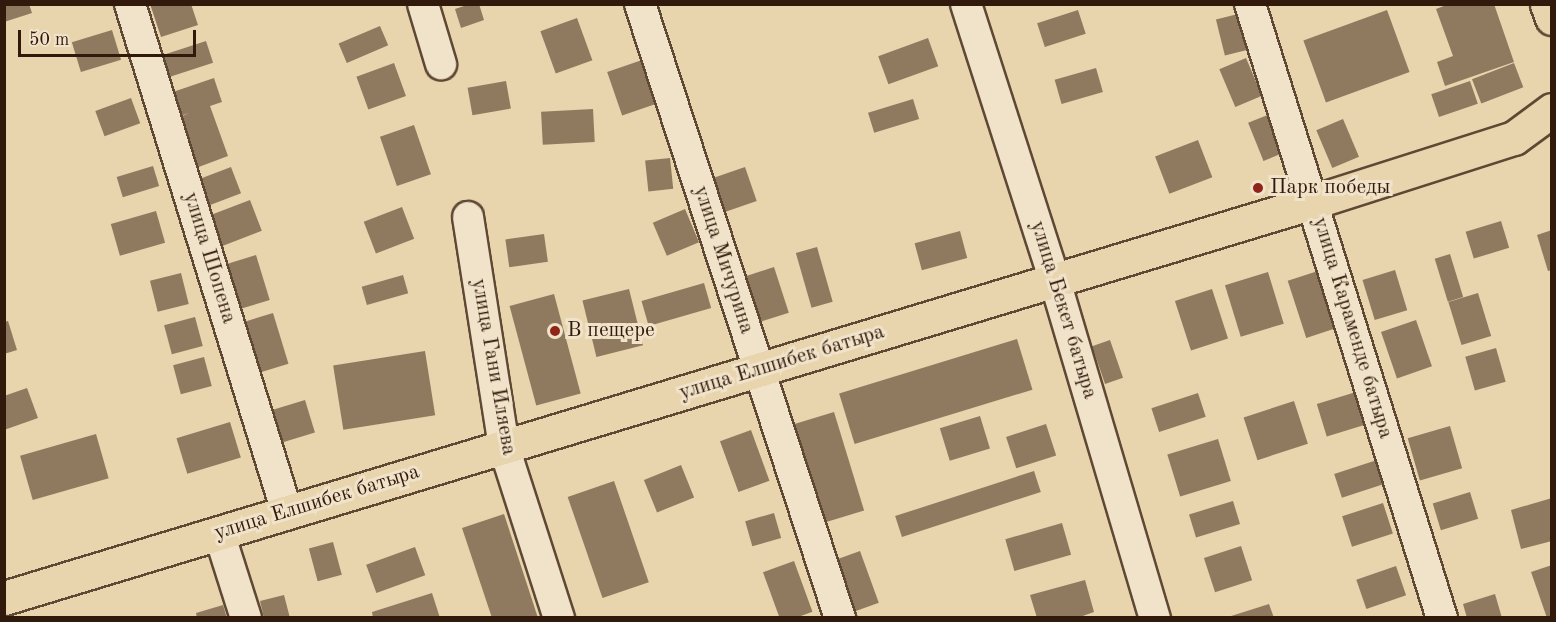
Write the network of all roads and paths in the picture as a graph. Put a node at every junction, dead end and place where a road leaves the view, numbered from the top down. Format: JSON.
{"nodes":[{"id":1,"x":130,"y":4,"type":"edge"},
{"id":2,"x":423,"y":4,"type":"edge"},
{"id":3,"x":640,"y":4,"type":"edge"},
{"id":4,"x":966,"y":4,"type":"edge"},
{"id":5,"x":1250,"y":4,"type":"edge"},
{"id":6,"x":1547,"y":4,"type":"edge"},
{"id":7,"x":1551,"y":18,"type":"edge"},
{"id":8,"x":441,"y":64,"type":"dead end"},
{"id":9,"x":1551,"y":110,"type":"edge"},
{"id":10,"x":1313,"y":202,"type":"junction"},
{"id":11,"x":468,"y":217,"type":"dead end"},
{"id":12,"x":1055,"y":281,"type":"junction"},
{"id":13,"x":759,"y":370,"type":"junction"},
{"id":14,"x":504,"y":447,"type":"junction"},
{"id":15,"x":287,"y":512,"type":"junction"},
{"id":16,"x":219,"y":533,"type":"junction"},
{"id":17,"x":4,"y":598,"type":"edge"},
{"id":18,"x":246,"y":618,"type":"edge"},
{"id":19,"x":559,"y":618,"type":"edge"},
{"id":20,"x":840,"y":618,"type":"edge"},
{"id":21,"x":1155,"y":618,"type":"edge"},
{"id":22,"x":1442,"y":618,"type":"edge"}],
"edges":[{"from":1,"to":15,"type":"street","name":"улица Шопена"},
{"from":2,"to":8,"type":"street"},
{"from":3,"to":13,"type":"street","name":"улица Мичурина"},
{"from":4,"to":12,"type":"street","name":"улица Бекет батыра"},
{"from":5,"to":10,"type":"street","name":"улица Караменде батыра"},
{"from":6,"to":7,"type":"main road"},
{"from":9,"to":10,"type":"main road","name":"улица Елшибек батыра"},
{"from":10,"to":12,"type":"main road","name":"улица Елшибек батыра"},
{"from":10,"to":22,"type":"street","name":"улица Караменде батыра"},
{"from":11,"to":14,"type":"street","name":"улица Гани Иляева"},
{"from":12,"to":13,"type":"main road","name":"улица Елшибек батыра"},
{"from":12,"to":21,"type":"street","name":"улица Бекет батыра"},
{"from":13,"to":14,"type":"main road","name":"улица Елшибек батыра"},
{"from":13,"to":20,"type":"street","name":"улица Мичурина"},
{"from":14,"to":15,"type":"main road","name":"улица Елшибек батыра"},
{"from":14,"to":19,"type":"street","name":"улица Гани Иляева"},
{"from":15,"to":16,"type":"main road","name":"улица Елшибек батыра"},
{"from":16,"to":17,"type":"main road","name":"улица Елшибек батыра"},
{"from":16,"to":18,"type":"street"}]}
